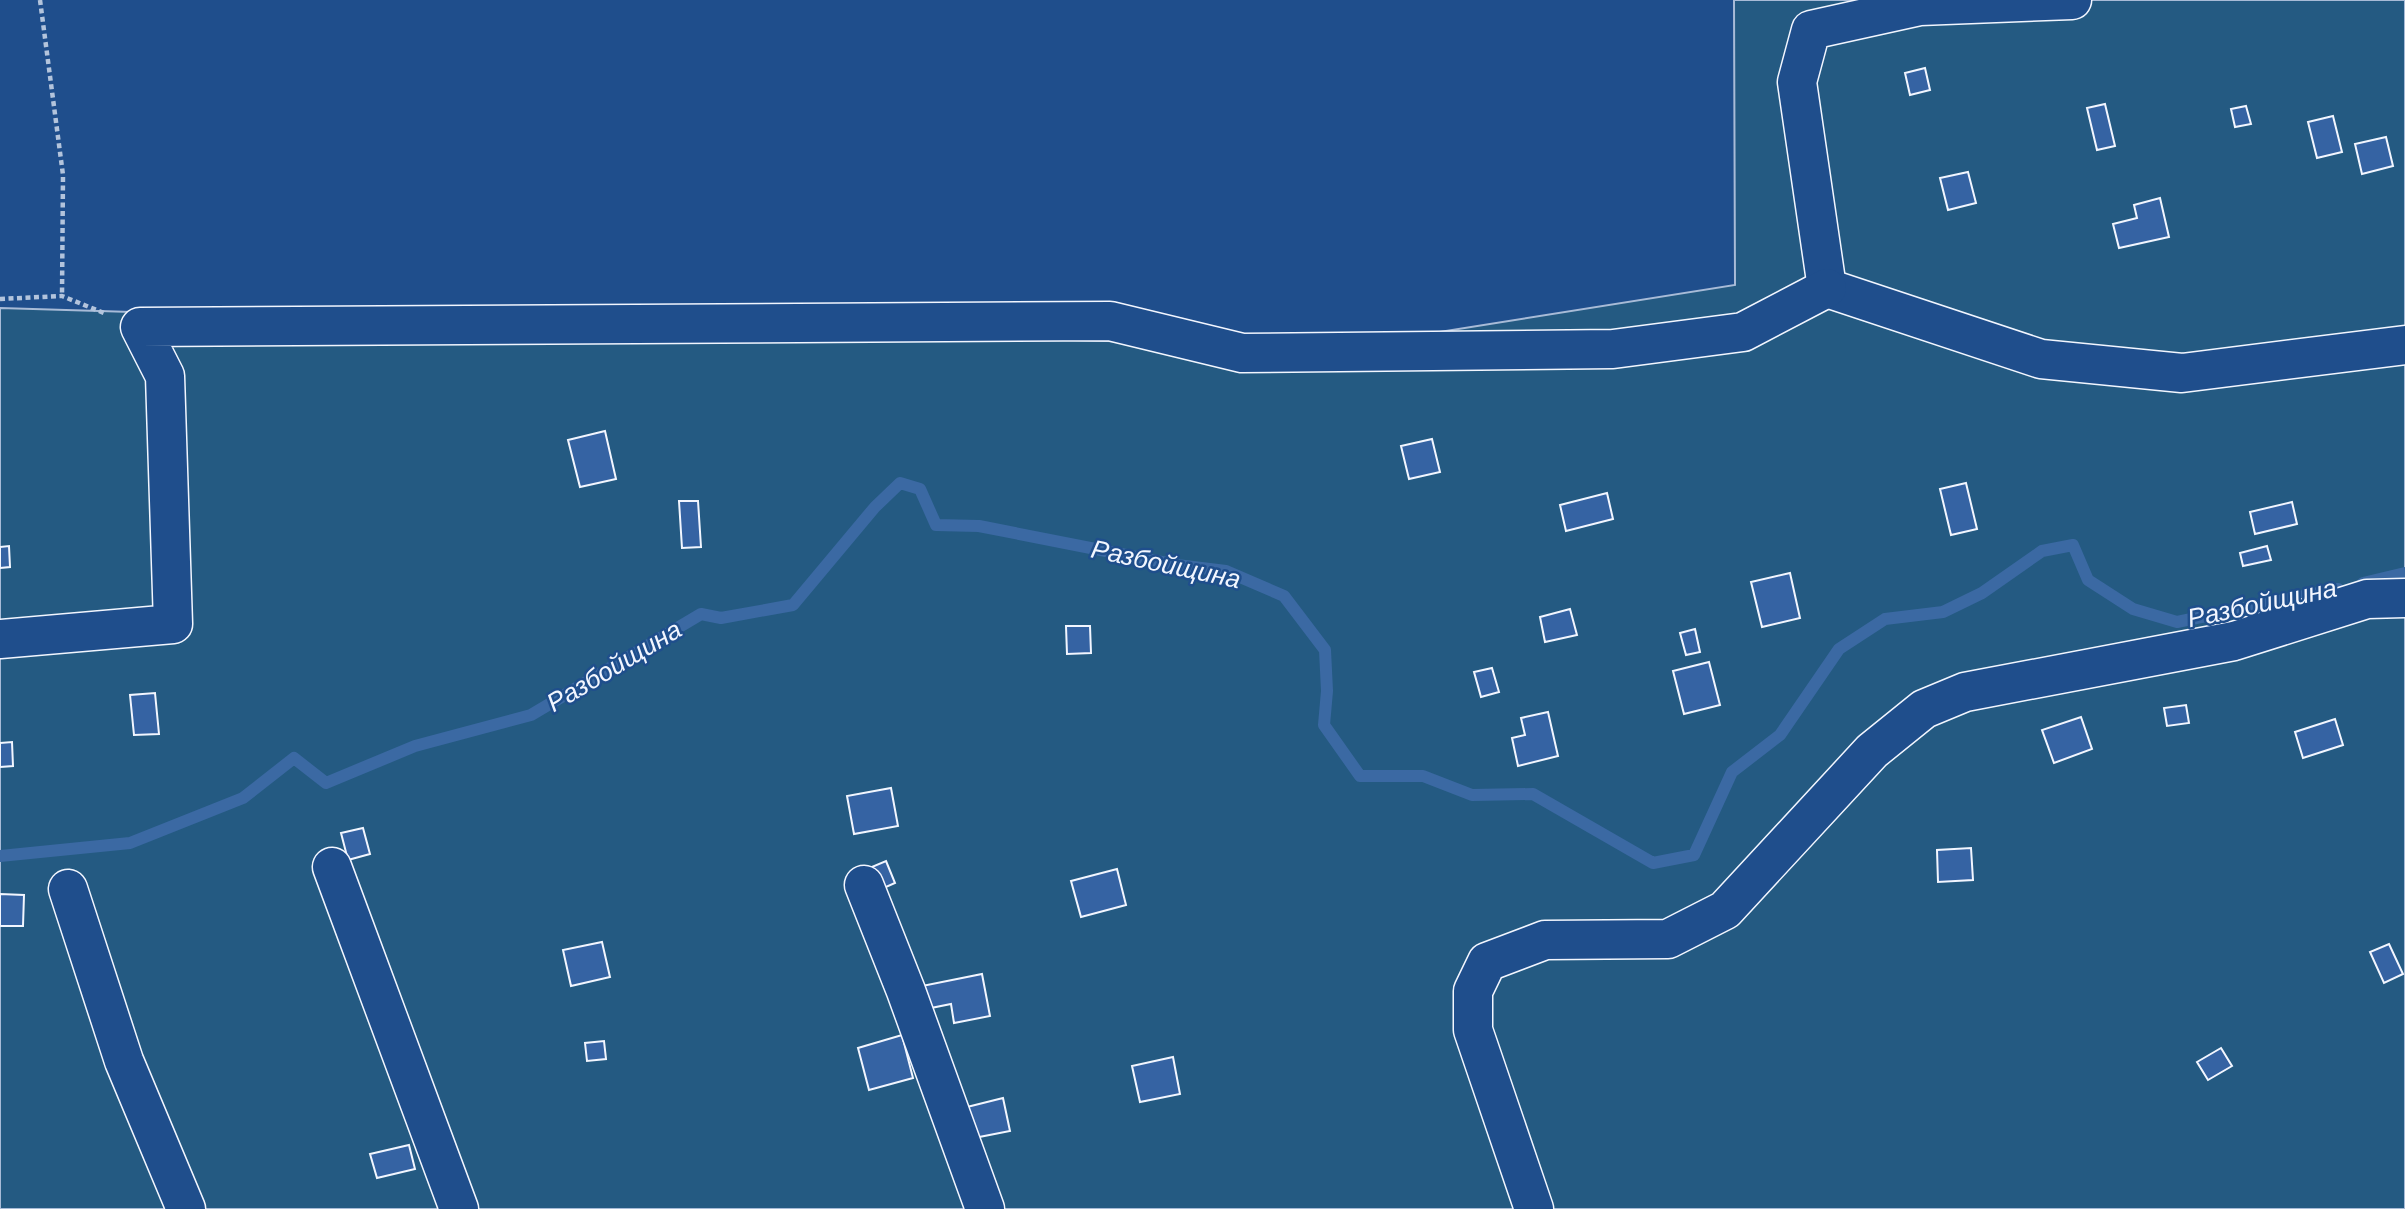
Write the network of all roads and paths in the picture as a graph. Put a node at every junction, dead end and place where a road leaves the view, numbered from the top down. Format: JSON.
{"nodes":[{"id":1,"x":40,"y":0,"type":"edge"},
{"id":2,"x":2072,"y":0,"type":"edge"},
{"id":3,"x":1827,"y":288,"type":"junction"},
{"id":4,"x":62,"y":296,"type":"junction"},
{"id":5,"x":0,"y":299,"type":"edge"},
{"id":6,"x":140,"y":327,"type":"junction"},
{"id":7,"x":2405,"y":345,"type":"edge"},
{"id":8,"x":2405,"y":598,"type":"edge"},
{"id":9,"x":0,"y":639,"type":"edge"},
{"id":10,"x":332,"y":867,"type":"dead end"},
{"id":11,"x":864,"y":885,"type":"dead end"},
{"id":12,"x":68,"y":889,"type":"dead end"},
{"id":13,"x":186,"y":1209,"type":"edge"},
{"id":14,"x":459,"y":1209,"type":"edge"},
{"id":15,"x":985,"y":1209,"type":"edge"},
{"id":16,"x":1534,"y":1209,"type":"edge"}],
"edges":[{"from":1,"to":4,"type":"path"},
{"from":2,"to":3,"type":"lane"},
{"from":3,"to":6,"type":"lane"},
{"from":3,"to":7,"type":"lane"},
{"from":4,"to":5,"type":"path"},
{"from":4,"to":6,"type":"path"},
{"from":6,"to":9,"type":"lane"},
{"from":8,"to":16,"type":"lane"},
{"from":10,"to":14,"type":"lane"},
{"from":11,"to":15,"type":"lane"},
{"from":12,"to":13,"type":"lane"}]}
